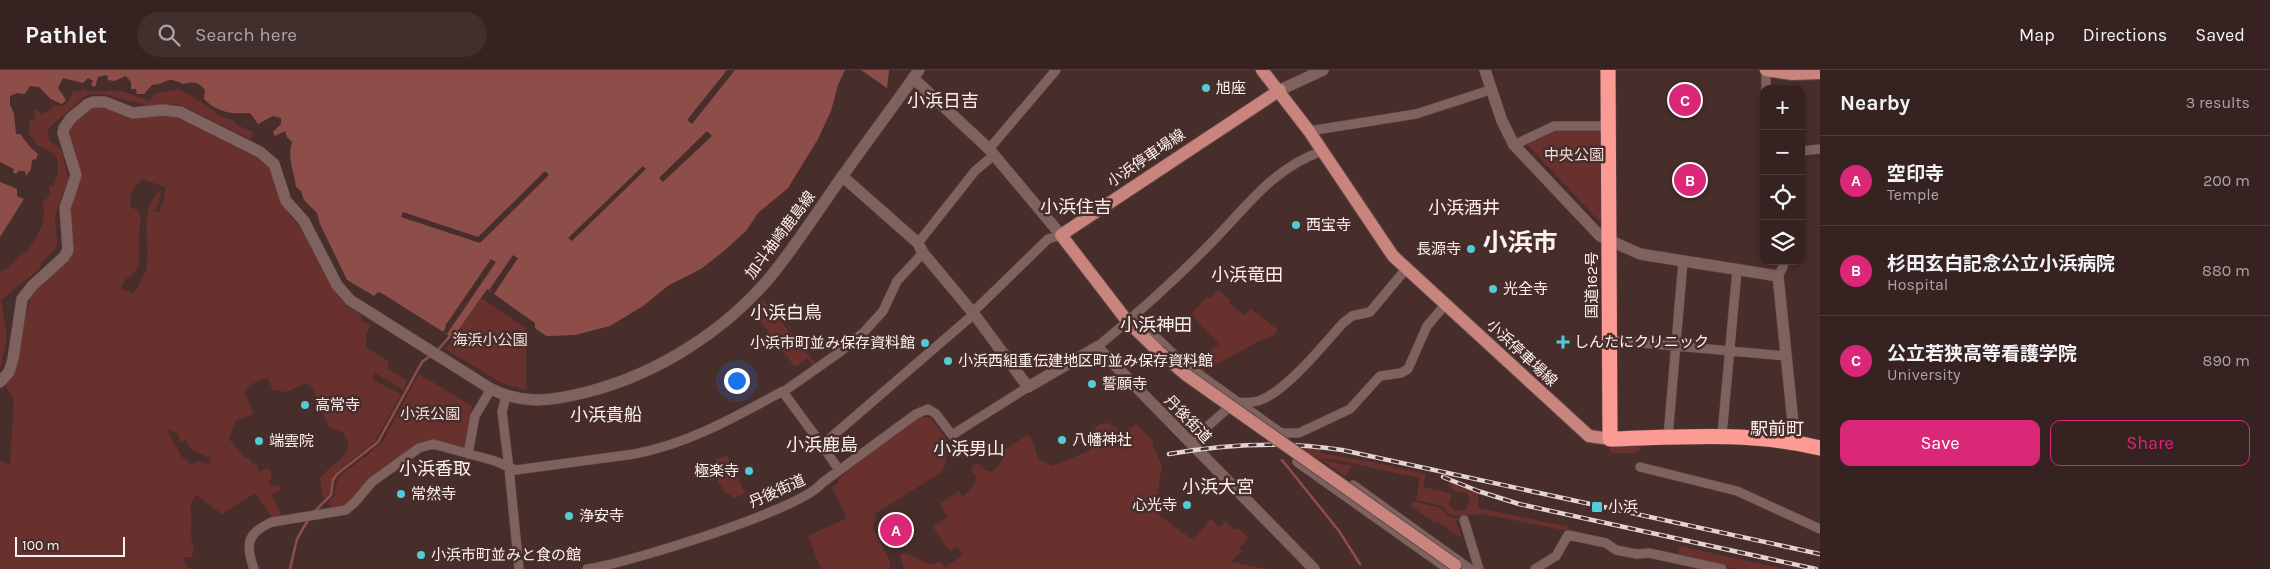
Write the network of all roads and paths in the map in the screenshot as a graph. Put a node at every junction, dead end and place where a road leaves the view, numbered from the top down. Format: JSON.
{"nodes":[{"id":1,"x":1056,"y":70,"type":"edge"},
{"id":2,"x":1262,"y":70,"type":"edge"},
{"id":3,"x":1323,"y":70,"type":"edge"},
{"id":4,"x":1485,"y":70,"type":"edge"},
{"id":5,"x":1608,"y":70,"type":"edge"},
{"id":6,"x":1766,"y":70,"type":"edge"},
{"id":7,"x":1820,"y":73,"type":"edge"},
{"id":8,"x":916,"y":74,"type":"edge"},
{"id":9,"x":1766,"y":85,"type":"edge"},
{"id":10,"x":1280,"y":90,"type":"junction"},
{"id":11,"x":1490,"y":90,"type":"junction"},
{"id":12,"x":1608,"y":126,"type":"junction"},
{"id":13,"x":1309,"y":130,"type":"junction"},
{"id":14,"x":1514,"y":145,"type":"junction"},
{"id":15,"x":1820,"y":149,"type":"edge"},
{"id":16,"x":1322,"y":151,"type":"junction"},
{"id":17,"x":1805,"y":151,"type":"edge"},
{"id":18,"x":991,"y":152,"type":"junction"},
{"id":19,"x":842,"y":176,"type":"junction"},
{"id":20,"x":1062,"y":235,"type":"junction"},
{"id":21,"x":1609,"y":240,"type":"junction"},
{"id":22,"x":920,"y":248,"type":"junction"},
{"id":23,"x":1683,"y":261,"type":"junction"},
{"id":24,"x":1783,"y":265,"type":"edge"},
{"id":25,"x":1406,"y":269,"type":"junction"},
{"id":26,"x":1737,"y":270,"type":"junction"},
{"id":27,"x":1778,"y":276,"type":"junction"},
{"id":28,"x":1445,"y":305,"type":"junction"},
{"id":29,"x":973,"y":313,"type":"junction"},
{"id":30,"x":1131,"y":319,"type":"junction"},
{"id":31,"x":1610,"y":340,"type":"junction"},
{"id":32,"x":1676,"y":346,"type":"junction"},
{"id":33,"x":1097,"y":347,"type":"junction"},
{"id":34,"x":1730,"y":351,"type":"junction"},
{"id":35,"x":1786,"y":356,"type":"junction"},
{"id":36,"x":0,"y":382,"type":"edge"},
{"id":37,"x":1028,"y":387,"type":"junction"},
{"id":38,"x":491,"y":389,"type":"junction"},
{"id":39,"x":783,"y":391,"type":"dead end"},
{"id":40,"x":506,"y":396,"type":"junction"},
{"id":41,"x":1235,"y":402,"type":"junction"},
{"id":42,"x":1722,"y":436,"type":"junction"},
{"id":43,"x":1668,"y":437,"type":"junction"},
{"id":44,"x":1610,"y":439,"type":"junction"},
{"id":45,"x":1190,"y":442,"type":"junction"},
{"id":46,"x":1795,"y":442,"type":"junction"},
{"id":47,"x":822,"y":445,"type":"junction"},
{"id":48,"x":1820,"y":448,"type":"edge"},
{"id":49,"x":468,"y":454,"type":"junction"},
{"id":50,"x":1640,"y":467,"type":"dead end"},
{"id":51,"x":509,"y":468,"type":"junction"},
{"id":52,"x":839,"y":470,"type":"junction"},
{"id":53,"x":1464,"y":520,"type":"dead end"},
{"id":54,"x":1820,"y":529,"type":"edge"},
{"id":55,"x":1454,"y":568,"type":"edge"},
{"id":56,"x":254,"y":569,"type":"edge"},
{"id":57,"x":518,"y":569,"type":"edge"},
{"id":58,"x":586,"y":569,"type":"edge"},
{"id":59,"x":1314,"y":569,"type":"edge"},
{"id":60,"x":1470,"y":569,"type":"edge"},
{"id":61,"x":1479,"y":569,"type":"edge"},
{"id":62,"x":1534,"y":569,"type":"edge"},
{"id":63,"x":1722,"y":569,"type":"edge"}],
"edges":[{"from":1,"to":18,"type":"street"},
{"from":2,"to":10,"type":"main road"},
{"from":3,"to":10,"type":"main road"},
{"from":4,"to":11,"type":"main road"},
{"from":5,"to":12,"type":"highway","name":"国道162号"},
{"from":6,"to":7,"type":"main road"},
{"from":6,"to":9,"type":"street"},
{"from":8,"to":18,"type":"main road","name":"加斗袖崎鹿島線"},
{"from":8,"to":19,"type":"main road","name":"加斗袖崎鹿島線"},
{"from":10,"to":13,"type":"main road","name":"小浜停車場線"},
{"from":10,"to":20,"type":"main road","name":"小浜停車場線"},
{"from":11,"to":13,"type":"street"},
{"from":11,"to":14,"type":"main road"},
{"from":12,"to":14,"type":"street"},
{"from":12,"to":21,"type":"highway","name":"国道162号"},
{"from":13,"to":16,"type":"main road","name":"小浜停車場線"},
{"from":14,"to":21,"type":"main road"},
{"from":15,"to":17,"type":"street"},
{"from":16,"to":25,"type":"main road","name":"小浜停車場線"},
{"from":16,"to":30,"type":"street"},
{"from":18,"to":20,"type":"main road","name":"加斗袖崎鹿島線"},
{"from":18,"to":22,"type":"street"},
{"from":19,"to":22,"type":"main road"},
{"from":19,"to":40,"type":"main road","name":"加斗袖崎鹿島線"},
{"from":20,"to":29,"type":"street"},
{"from":20,"to":30,"type":"main road"},
{"from":21,"to":23,"type":"main road"},
{"from":21,"to":31,"type":"highway","name":"国道162号"},
{"from":22,"to":29,"type":"main road"},
{"from":22,"to":47,"type":"street"},
{"from":23,"to":26,"type":"main road"},
{"from":23,"to":32,"type":"street"},
{"from":24,"to":27,"type":"street"},
{"from":25,"to":28,"type":"main road","name":"小浜停車場線"},
{"from":25,"to":41,"type":"street"},
{"from":26,"to":27,"type":"main road"},
{"from":26,"to":34,"type":"street"},
{"from":27,"to":35,"type":"main road"},
{"from":28,"to":41,"type":"street"},
{"from":28,"to":44,"type":"main road","name":"小浜停車場線"},
{"from":29,"to":37,"type":"main road"},
{"from":29,"to":47,"type":"street"},
{"from":30,"to":33,"type":"street"},
{"from":30,"to":41,"type":"street"},
{"from":30,"to":55,"type":"main road","bridge":true},
{"from":31,"to":32,"type":"street"},
{"from":31,"to":44,"type":"highway","name":"国道162号"},
{"from":32,"to":34,"type":"street"},
{"from":32,"to":43,"type":"street"},
{"from":33,"to":37,"type":"main road"},
{"from":33,"to":45,"type":"main road","name":"丹後街道"},
{"from":34,"to":35,"type":"street"},
{"from":34,"to":42,"type":"street"},
{"from":35,"to":46,"type":"main road"},
{"from":36,"to":38,"type":"main road","name":"加斗袖崎鹿島線"},
{"from":37,"to":52,"type":"street","name":"丹後街道"},
{"from":38,"to":40,"type":"main road","name":"加斗袖崎鹿島線"},
{"from":38,"to":49,"type":"street"},
{"from":39,"to":51,"type":"street"},
{"from":40,"to":51,"type":"street"},
{"from":41,"to":45,"type":"street"},
{"from":42,"to":43,"type":"highway"},
{"from":42,"to":46,"type":"highway"},
{"from":43,"to":44,"type":"highway"},
{"from":45,"to":59,"type":"main road","name":"丹後街道"},
{"from":46,"to":48,"type":"highway"},
{"from":47,"to":52,"type":"street"},
{"from":49,"to":51,"type":"street"},
{"from":49,"to":56,"type":"street"},
{"from":50,"to":54,"type":"street"},
{"from":51,"to":57,"type":"street"},
{"from":52,"to":58,"type":"street","name":"丹後街道"},
{"from":53,"to":61,"type":"street"},
{"from":55,"to":60,"type":"street"},
{"from":62,"to":63,"type":"street"}]}
